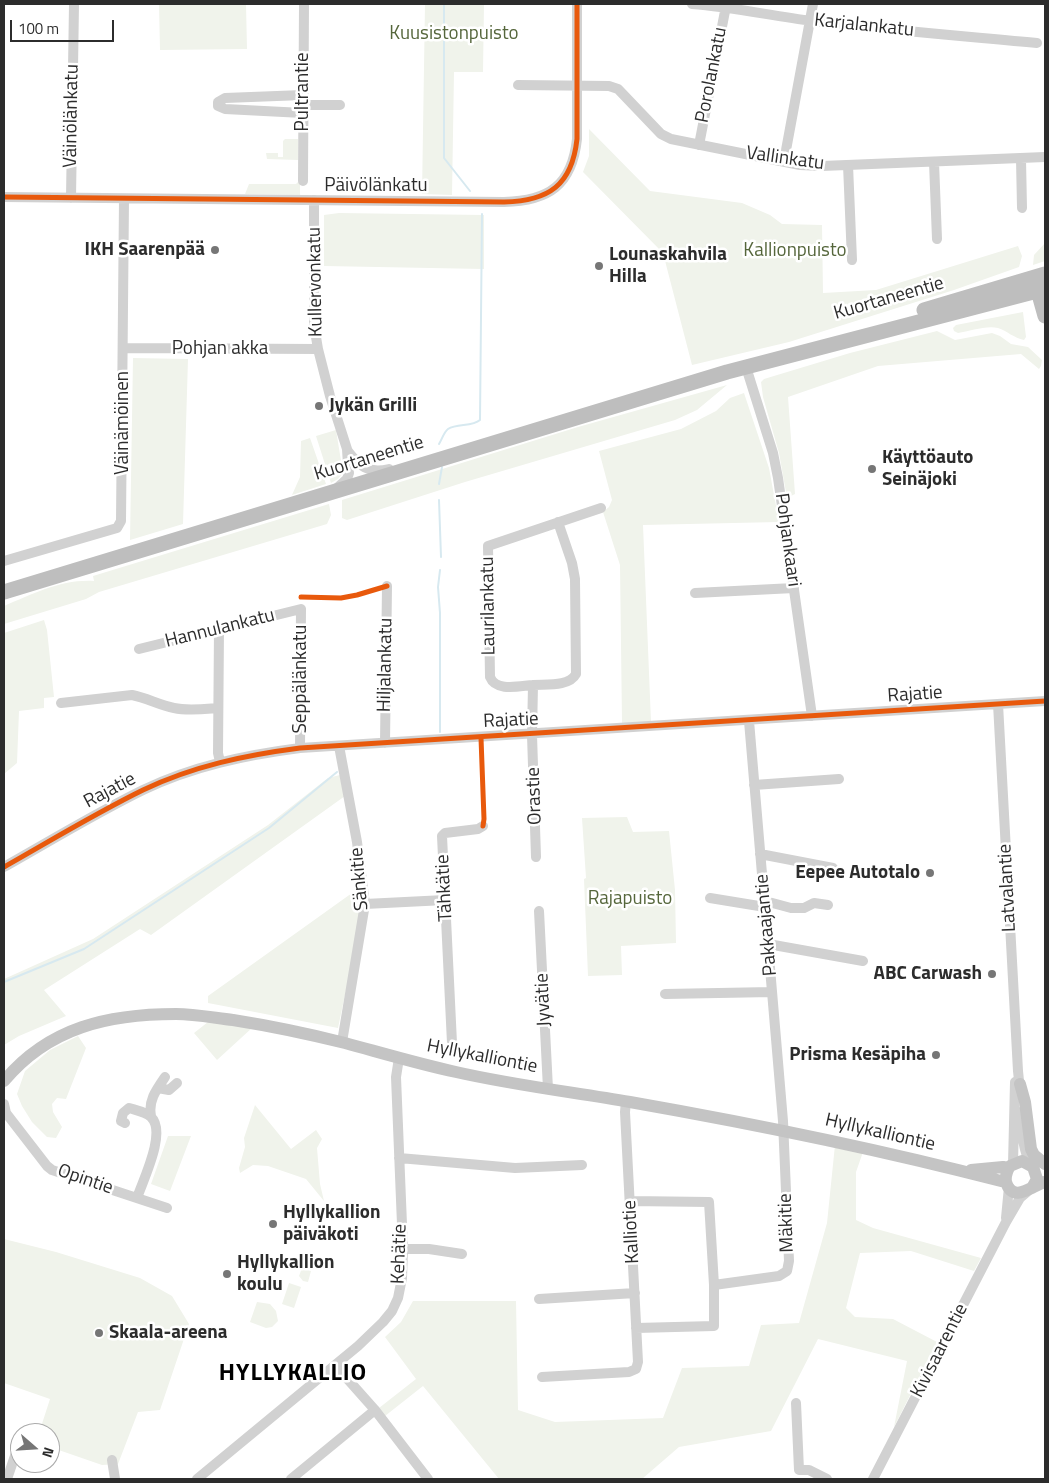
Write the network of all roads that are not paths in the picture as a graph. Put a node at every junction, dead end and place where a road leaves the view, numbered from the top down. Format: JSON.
{"nodes":[{"id":1,"x":74,"y":4,"type":"edge"},
{"id":2,"x":304,"y":4,"type":"edge"},
{"id":3,"x":577,"y":4,"type":"edge"},
{"id":4,"x":692,"y":4,"type":"edge"},
{"id":5,"x":813,"y":4,"type":"edge"},
{"id":6,"x":726,"y":6,"type":"junction"},
{"id":7,"x":810,"y":20,"type":"junction"},
{"id":8,"x":1037,"y":43,"type":"dead end"},
{"id":9,"x":518,"y":84,"type":"dead end"},
{"id":10,"x":576,"y":85,"type":"junction"},
{"id":11,"x":303,"y":105,"type":"junction"},
{"id":12,"x":340,"y":105,"type":"dead end"},
{"id":13,"x":698,"y":145,"type":"junction"},
{"id":14,"x":1045,"y":158,"type":"edge"},
{"id":15,"x":1021,"y":159,"type":"junction"},
{"id":16,"x":784,"y":161,"type":"junction"},
{"id":17,"x":934,"y":162,"type":"junction"},
{"id":18,"x":848,"y":165,"type":"junction"},
{"id":19,"x":303,"y":181,"type":"dead end"},
{"id":20,"x":4,"y":197,"type":"edge"},
{"id":21,"x":71,"y":198,"type":"junction"},
{"id":22,"x":124,"y":199,"type":"junction"},
{"id":23,"x":314,"y":200,"type":"junction"},
{"id":24,"x":1022,"y":208,"type":"dead end"},
{"id":25,"x":937,"y":239,"type":"dead end"},
{"id":26,"x":852,"y":260,"type":"dead end"},
{"id":27,"x":1043,"y":282,"type":"edge"},
{"id":28,"x":1045,"y":316,"type":"edge"},
{"id":29,"x":123,"y":348,"type":"junction"},
{"id":30,"x":318,"y":349,"type":"junction"},
{"id":31,"x":746,"y":367,"type":"junction"},
{"id":32,"x":347,"y":449,"type":"junction"},
{"id":33,"x":415,"y":467,"type":"junction"},
{"id":34,"x":334,"y":491,"type":"junction"},
{"id":35,"x":601,"y":508,"type":"dead end"},
{"id":36,"x":558,"y":522,"type":"junction"},
{"id":37,"x":4,"y":562,"type":"edge"},
{"id":38,"x":387,"y":586,"type":"dead end"},
{"id":39,"x":794,"y":588,"type":"junction"},
{"id":40,"x":4,"y":592,"type":"edge"},
{"id":41,"x":695,"y":593,"type":"dead end"},
{"id":42,"x":301,"y":609,"type":"joint"},
{"id":43,"x":219,"y":629,"type":"junction"},
{"id":44,"x":139,"y":649,"type":"dead end"},
{"id":45,"x":533,"y":685,"type":"junction"},
{"id":46,"x":1045,"y":701,"type":"edge"},
{"id":47,"x":61,"y":702,"type":"dead end"},
{"id":48,"x":998,"y":704,"type":"junction"},
{"id":49,"x":218,"y":708,"type":"junction"},
{"id":50,"x":812,"y":716,"type":"junction"},
{"id":51,"x":749,"y":720,"type":"junction"},
{"id":52,"x":532,"y":735,"type":"junction"},
{"id":53,"x":385,"y":743,"type":"junction"},
{"id":54,"x":339,"y":746,"type":"junction"},
{"id":55,"x":300,"y":748,"type":"junction"},
{"id":56,"x":220,"y":762,"type":"junction"},
{"id":57,"x":839,"y":779,"type":"dead end"},
{"id":58,"x":754,"y":784,"type":"junction"},
{"id":59,"x":483,"y":826,"type":"dead end"},
{"id":60,"x":760,"y":854,"type":"junction"},
{"id":61,"x":536,"y":857,"type":"dead end"},
{"id":62,"x":4,"y":867,"type":"edge"},
{"id":63,"x":833,"y":868,"type":"dead end"},
{"id":64,"x":710,"y":898,"type":"dead end"},
{"id":65,"x":445,"y":900,"type":"junction"},
{"id":66,"x":365,"y":904,"type":"junction"},
{"id":67,"x":765,"y":904,"type":"junction"},
{"id":68,"x":828,"y":906,"type":"dead end"},
{"id":69,"x":539,"y":911,"type":"dead end"},
{"id":70,"x":768,"y":944,"type":"junction"},
{"id":71,"x":863,"y":961,"type":"dead end"},
{"id":72,"x":772,"y":992,"type":"junction"},
{"id":73,"x":666,"y":994,"type":"dead end"},
{"id":74,"x":342,"y":1042,"type":"junction"},
{"id":75,"x":452,"y":1043,"type":"dead end"},
{"id":76,"x":399,"y":1058,"type":"junction"},
{"id":77,"x":21,"y":1062,"type":"junction"},
{"id":78,"x":4,"y":1067,"type":"edge"},
{"id":79,"x":1018,"y":1071,"type":"junction"},
{"id":80,"x":165,"y":1077,"type":"dead end"},
{"id":81,"x":4,"y":1081,"type":"edge"},
{"id":82,"x":177,"y":1084,"type":"dead end"},
{"id":83,"x":1020,"y":1084,"type":"joint"},
{"id":84,"x":158,"y":1088,"type":"junction"},
{"id":85,"x":548,"y":1089,"type":"junction"},
{"id":86,"x":626,"y":1101,"type":"junction"},
{"id":87,"x":5,"y":1109,"type":"edge"},
{"id":88,"x":151,"y":1116,"type":"junction"},
{"id":89,"x":125,"y":1123,"type":"dead end"},
{"id":90,"x":783,"y":1130,"type":"junction"},
{"id":91,"x":399,"y":1158,"type":"junction"},
{"id":92,"x":582,"y":1165,"type":"dead end"},
{"id":93,"x":1039,"y":1168,"type":"edge"},
{"id":94,"x":1009,"y":1175,"type":"junction"},
{"id":95,"x":1045,"y":1182,"type":"edge"},
{"id":96,"x":1029,"y":1190,"type":"junction"},
{"id":97,"x":137,"y":1198,"type":"junction"},
{"id":98,"x":630,"y":1202,"type":"junction"},
{"id":99,"x":167,"y":1208,"type":"dead end"},
{"id":100,"x":1006,"y":1222,"type":"junction"},
{"id":101,"x":403,"y":1249,"type":"junction"},
{"id":102,"x":462,"y":1254,"type":"dead end"},
{"id":103,"x":714,"y":1285,"type":"junction"},
{"id":104,"x":635,"y":1293,"type":"junction"},
{"id":105,"x":539,"y":1299,"type":"dead end"},
{"id":106,"x":636,"y":1328,"type":"junction"},
{"id":107,"x":335,"y":1365,"type":"junction"},
{"id":108,"x":542,"y":1376,"type":"dead end"},
{"id":109,"x":796,"y":1403,"type":"dead end"},
{"id":110,"x":375,"y":1410,"type":"junction"},
{"id":111,"x":112,"y":1460,"type":"dead end"},
{"id":112,"x":799,"y":1475,"type":"edge"},
{"id":113,"x":425,"y":1478,"type":"edge"},
{"id":114,"x":115,"y":1479,"type":"edge"},
{"id":115,"x":197,"y":1479,"type":"edge"},
{"id":116,"x":291,"y":1479,"type":"edge"},
{"id":117,"x":827,"y":1479,"type":"edge"},
{"id":118,"x":873,"y":1479,"type":"edge"}],
"edges":[{"from":1,"to":21,"type":"street","name":"Väinölänkatu"},
{"from":2,"to":11,"type":"street","name":"Pultrantie"},
{"from":3,"to":10,"type":"street","name":"Päivölänkatu"},
{"from":4,"to":6,"type":"street","name":"Karjalankatu"},
{"from":5,"to":7,"type":"street"},
{"from":6,"to":7,"type":"street","name":"Karjalankatu"},
{"from":6,"to":13,"type":"street","name":"Porolankatu"},
{"from":7,"to":8,"type":"street","name":"Karjalankatu"},
{"from":7,"to":16,"type":"street"},
{"from":9,"to":10,"type":"street","name":"Vallinkatu"},
{"from":10,"to":13,"type":"street","name":"Vallinkatu"},
{"from":10,"to":23,"type":"street","name":"Päivölänkatu"},
{"from":11,"to":11,"type":"street"},
{"from":11,"to":12,"type":"street"},
{"from":11,"to":19,"type":"street","name":"Pultrantie"},
{"from":13,"to":16,"type":"street","name":"Vallinkatu"},
{"from":14,"to":15,"type":"street","name":"Vallinkatu"},
{"from":15,"to":17,"type":"street","name":"Vallinkatu"},
{"from":15,"to":24,"type":"street"},
{"from":16,"to":18,"type":"street","name":"Vallinkatu"},
{"from":17,"to":18,"type":"street","name":"Vallinkatu"},
{"from":17,"to":25,"type":"street"},
{"from":18,"to":26,"type":"street"},
{"from":20,"to":21,"type":"street","name":"Päivölänkatu"},
{"from":21,"to":22,"type":"street","name":"Päivölänkatu"},
{"from":22,"to":23,"type":"street","name":"Päivölänkatu"},
{"from":22,"to":29,"type":"street","name":"Väinämöinen"},
{"from":23,"to":30,"type":"street","name":"Kullervonkatu"},
{"from":27,"to":28,"type":"highway"},
{"from":27,"to":31,"type":"highway","name":"Kuortaneentie"},
{"from":29,"to":30,"type":"street","name":"Pohjan akka"},
{"from":29,"to":37,"type":"street","name":"Väinämöinen"},
{"from":30,"to":32,"type":"street","name":"Kullervonkatu"},
{"from":31,"to":33,"type":"highway","name":"Kuortaneentie"},
{"from":31,"to":39,"type":"street","name":"Pohjankaari"},
{"from":32,"to":33,"type":"street","name":"Kullervonkatu"},
{"from":32,"to":34,"type":"street","name":"Kullervonkatu"},
{"from":33,"to":34,"type":"highway","name":"Kuortaneentie"},
{"from":34,"to":40,"type":"highway","name":"Kuortaneentie"},
{"from":35,"to":36,"type":"street","name":"Laurilankatu"},
{"from":36,"to":45,"type":"street"},
{"from":36,"to":45,"type":"street","name":"Laurilankatu"},
{"from":38,"to":53,"type":"street","name":"Hiljalankatu"},
{"from":39,"to":41,"type":"street"},
{"from":39,"to":50,"type":"street","name":"Pohjankaari"},
{"from":42,"to":43,"type":"street","name":"Hannulankatu"},
{"from":42,"to":55,"type":"street","name":"Seppälänkatu"},
{"from":43,"to":44,"type":"street","name":"Hannulankatu"},
{"from":43,"to":49,"type":"street"},
{"from":45,"to":52,"type":"street","name":"Orastie"},
{"from":46,"to":48,"type":"street","name":"Rajatie"},
{"from":47,"to":49,"type":"street"},
{"from":48,"to":50,"type":"street","name":"Rajatie"},
{"from":48,"to":79,"type":"street","name":"Latvalantie"},
{"from":49,"to":56,"type":"street"},
{"from":50,"to":51,"type":"street","name":"Rajatie"},
{"from":51,"to":52,"type":"street","name":"Rajatie"},
{"from":51,"to":58,"type":"street","name":"Pakkaajantie"},
{"from":52,"to":53,"type":"street","name":"Rajatie"},
{"from":52,"to":61,"type":"street","name":"Orastie"},
{"from":53,"to":54,"type":"street","name":"Rajatie"},
{"from":54,"to":55,"type":"street","name":"Rajatie"},
{"from":54,"to":66,"type":"street","name":"Sänkitie"},
{"from":55,"to":56,"type":"street","name":"Rajatie"},
{"from":56,"to":62,"type":"street","name":"Rajatie"},
{"from":57,"to":58,"type":"street"},
{"from":58,"to":60,"type":"street","name":"Pakkaajantie"},
{"from":59,"to":65,"type":"street","name":"Tähkätie"},
{"from":60,"to":63,"type":"street"},
{"from":60,"to":67,"type":"street","name":"Pakkaajantie"},
{"from":64,"to":67,"type":"street"},
{"from":65,"to":66,"type":"street"},
{"from":65,"to":75,"type":"street","name":"Tähkätie"},
{"from":66,"to":74,"type":"street","name":"Sänkitie"},
{"from":67,"to":68,"type":"street"},
{"from":67,"to":70,"type":"street","name":"Pakkaajantie"},
{"from":69,"to":85,"type":"street","name":"Jyvätie"},
{"from":70,"to":71,"type":"street"},
{"from":70,"to":72,"type":"street","name":"Pakkaajantie"},
{"from":72,"to":73,"type":"street"},
{"from":72,"to":90,"type":"street","name":"Pakkaajantie"},
{"from":74,"to":76,"type":"main road","name":"Hyllykalliontie"},
{"from":74,"to":77,"type":"main road","name":"Hyllykalliontie"},
{"from":76,"to":85,"type":"main road","name":"Hyllykalliontie"},
{"from":76,"to":91,"type":"street","name":"Kehätie"},
{"from":77,"to":78,"type":"main road","name":"Hyllykalliontie"},
{"from":77,"to":81,"type":"main road","name":"Hyllykalliontie"},
{"from":79,"to":83,"type":"street","name":"Latvalantie"},
{"from":79,"to":94,"type":"street","name":"Latvalantie"},
{"from":80,"to":84,"type":"street"},
{"from":82,"to":84,"type":"street"},
{"from":83,"to":93,"type":"main road"},
{"from":84,"to":88,"type":"street"},
{"from":85,"to":86,"type":"main road","name":"Hyllykalliontie"},
{"from":86,"to":90,"type":"main road","name":"Hyllykalliontie"},
{"from":86,"to":98,"type":"street","name":"Kalliotie"},
{"from":87,"to":97,"type":"street","name":"Opintie"},
{"from":88,"to":89,"type":"street"},
{"from":88,"to":97,"type":"street"},
{"from":90,"to":94,"type":"main road","name":"Hyllykalliontie"},
{"from":90,"to":103,"type":"street","name":"Mäkitie"},
{"from":91,"to":92,"type":"street"},
{"from":91,"to":101,"type":"street","name":"Kehätie"},
{"from":93,"to":94,"type":"main road"},
{"from":93,"to":96,"type":"main road"},
{"from":94,"to":96,"type":"main road"},
{"from":94,"to":100,"type":"street","name":"Kivisaarentie"},
{"from":95,"to":96,"type":"main road"},
{"from":96,"to":100,"type":"street","name":"Kivisaarentie"},
{"from":97,"to":99,"type":"street","name":"Opintie"},
{"from":98,"to":103,"type":"street"},
{"from":98,"to":104,"type":"street","name":"Kalliotie"},
{"from":100,"to":118,"type":"street","name":"Kivisaarentie"},
{"from":101,"to":102,"type":"street"},
{"from":101,"to":107,"type":"street","name":"Kehätie"},
{"from":103,"to":106,"type":"street"},
{"from":104,"to":105,"type":"street"},
{"from":104,"to":106,"type":"street","name":"Kalliotie"},
{"from":106,"to":108,"type":"street","name":"Kalliotie"},
{"from":107,"to":110,"type":"street"},
{"from":107,"to":115,"type":"street","name":"Kehätie"},
{"from":109,"to":112,"type":"street"},
{"from":110,"to":113,"type":"street"},
{"from":110,"to":116,"type":"street"},
{"from":111,"to":114,"type":"street"},
{"from":112,"to":117,"type":"street"}]}
